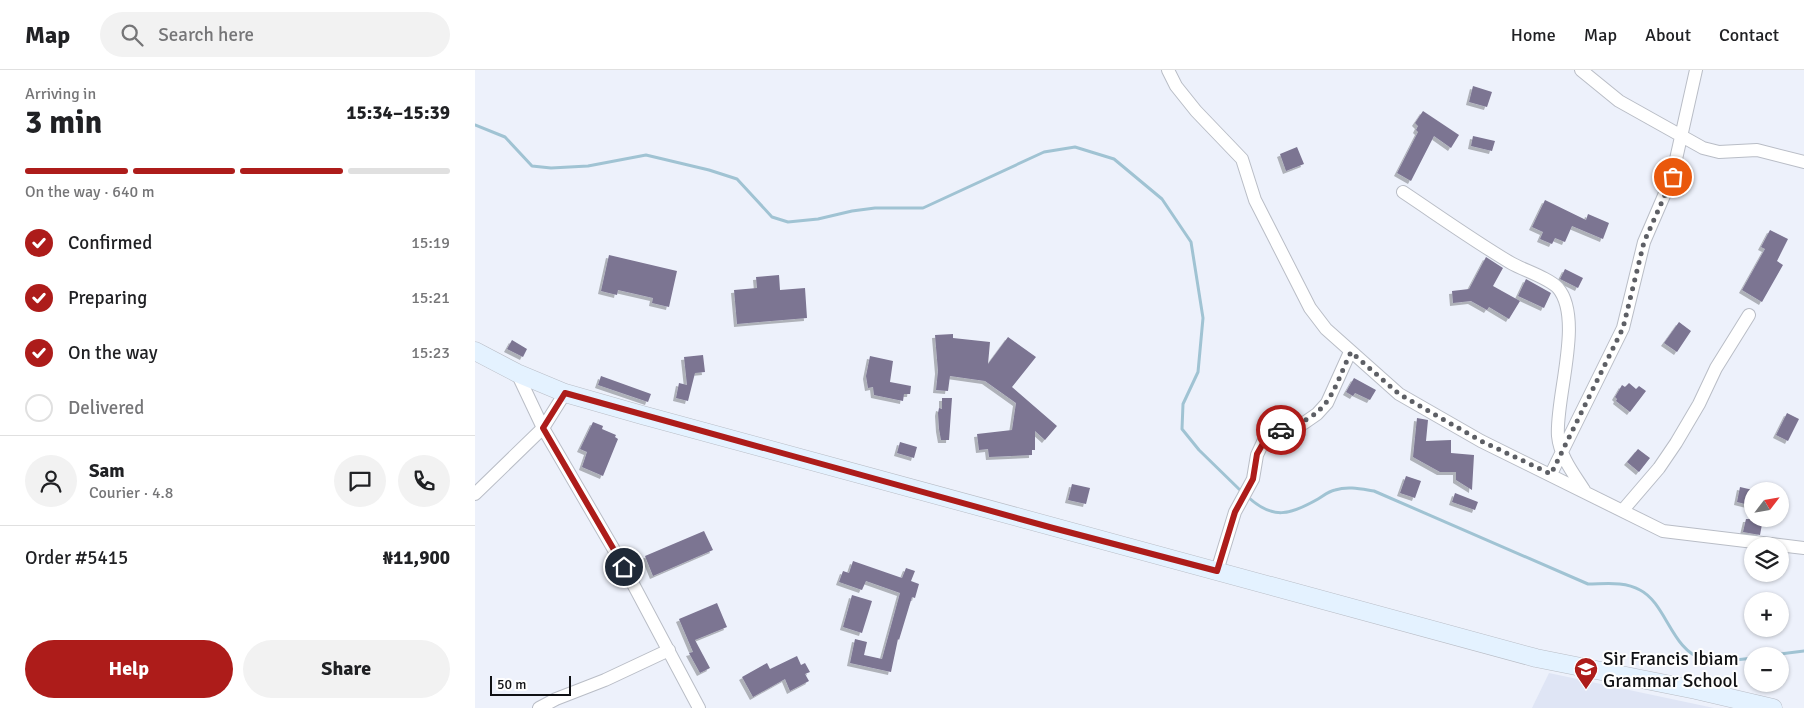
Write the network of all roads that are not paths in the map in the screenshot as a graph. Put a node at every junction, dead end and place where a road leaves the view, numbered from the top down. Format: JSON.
{"nodes":[{"id":1,"x":1168,"y":70,"type":"edge"},
{"id":2,"x":1581,"y":70,"type":"edge"},
{"id":3,"x":1696,"y":70,"type":"edge"},
{"id":4,"x":1683,"y":137,"type":"junction"},
{"id":5,"x":1804,"y":162,"type":"edge"},
{"id":6,"x":1403,"y":192,"type":"dead end"},
{"id":7,"x":1749,"y":315,"type":"dead end"},
{"id":8,"x":475,"y":351,"type":"edge"},
{"id":9,"x":1351,"y":352,"type":"junction"},
{"id":10,"x":517,"y":373,"type":"junction"},
{"id":11,"x":565,"y":393,"type":"junction"},
{"id":12,"x":543,"y":428,"type":"junction"},
{"id":13,"x":1561,"y":453,"type":"junction"},
{"id":14,"x":1551,"y":474,"type":"junction"},
{"id":15,"x":1584,"y":491,"type":"junction"},
{"id":16,"x":475,"y":494,"type":"edge"},
{"id":17,"x":1623,"y":510,"type":"junction"},
{"id":18,"x":1804,"y":548,"type":"edge"},
{"id":19,"x":1217,"y":571,"type":"junction"},
{"id":20,"x":669,"y":650,"type":"junction"},
{"id":21,"x":539,"y":708,"type":"edge"},
{"id":22,"x":699,"y":708,"type":"edge"},
{"id":23,"x":1773,"y":708,"type":"edge"}],
"edges":[{"from":1,"to":9,"type":"street"},
{"from":2,"to":4,"type":"street"},
{"from":3,"to":4,"type":"street"},
{"from":4,"to":5,"type":"street"},
{"from":4,"to":13,"type":"street"},
{"from":6,"to":13,"type":"street"},
{"from":7,"to":17,"type":"street"},
{"from":8,"to":10,"type":"main road"},
{"from":9,"to":14,"type":"street"},
{"from":9,"to":19,"type":"street"},
{"from":10,"to":11,"type":"main road"},
{"from":10,"to":12,"type":"street"},
{"from":11,"to":12,"type":"street"},
{"from":11,"to":19,"type":"main road"},
{"from":12,"to":16,"type":"street"},
{"from":12,"to":20,"type":"street"},
{"from":13,"to":14,"type":"street"},
{"from":13,"to":15,"type":"street"},
{"from":14,"to":15,"type":"street"},
{"from":15,"to":17,"type":"street"},
{"from":17,"to":18,"type":"street"},
{"from":19,"to":23,"type":"main road"},
{"from":20,"to":21,"type":"street"},
{"from":20,"to":22,"type":"street"}]}
